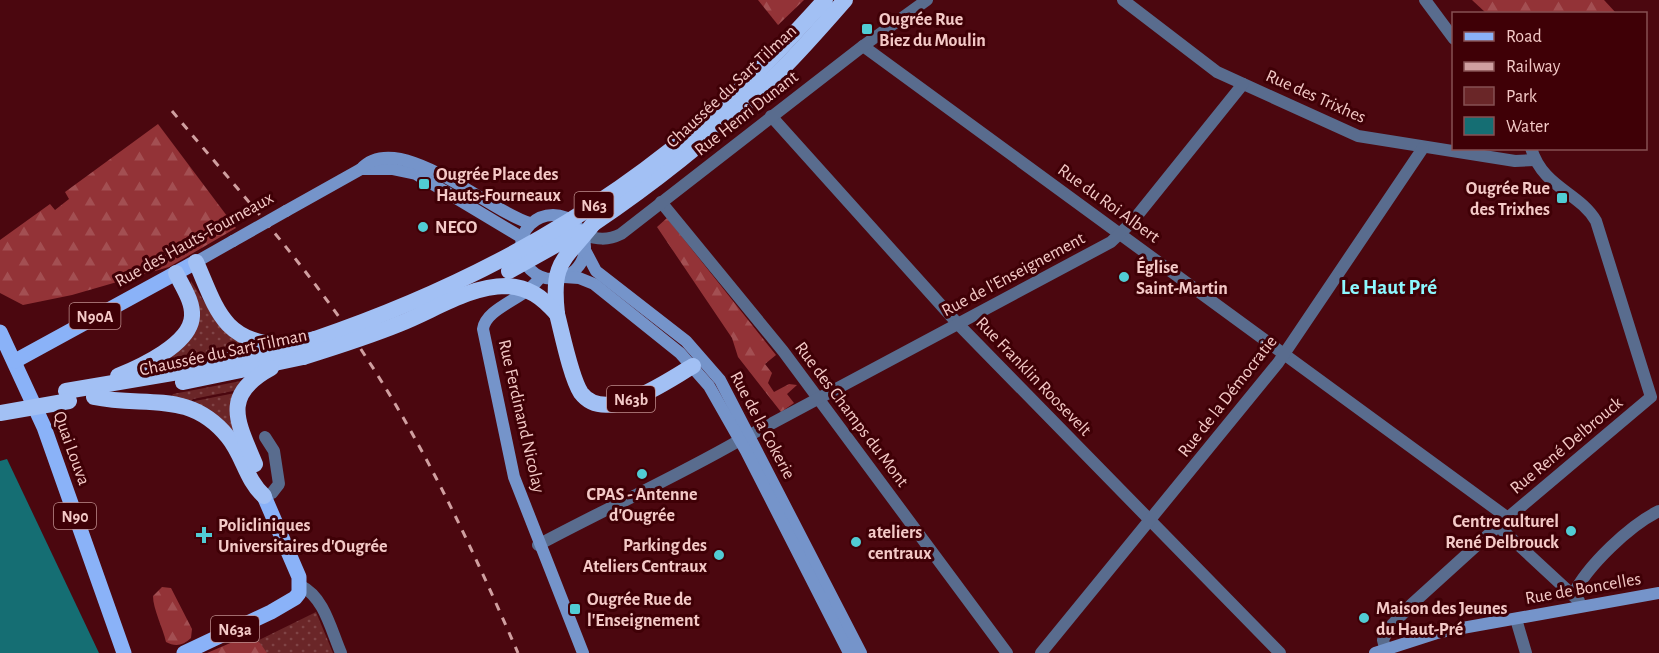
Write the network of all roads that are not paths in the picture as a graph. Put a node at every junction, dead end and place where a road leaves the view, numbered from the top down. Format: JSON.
{"nodes":[{"id":1,"x":825,"y":0,"type":"edge"},
{"id":2,"x":845,"y":0,"type":"edge"},
{"id":3,"x":927,"y":0,"type":"edge"},
{"id":4,"x":1123,"y":0,"type":"edge"},
{"id":5,"x":1425,"y":0,"type":"edge"},
{"id":6,"x":1452,"y":36,"type":"edge"},
{"id":7,"x":863,"y":46,"type":"junction"},
{"id":8,"x":1243,"y":84,"type":"junction"},
{"id":9,"x":771,"y":116,"type":"junction"},
{"id":10,"x":1423,"y":148,"type":"junction"},
{"id":11,"x":1533,"y":154,"type":"edge"},
{"id":12,"x":361,"y":169,"type":"junction"},
{"id":13,"x":661,"y":202,"type":"junction"},
{"id":14,"x":530,"y":223,"type":"junction"},
{"id":15,"x":588,"y":229,"type":"junction"},
{"id":16,"x":1121,"y":235,"type":"junction"},
{"id":17,"x":521,"y":237,"type":"junction"},
{"id":18,"x":586,"y":252,"type":"junction"},
{"id":19,"x":196,"y":262,"type":"junction"},
{"id":20,"x":176,"y":273,"type":"junction"},
{"id":21,"x":540,"y":276,"type":"junction"},
{"id":22,"x":564,"y":277,"type":"junction"},
{"id":23,"x":479,"y":289,"type":"junction"},
{"id":24,"x":557,"y":314,"type":"junction"},
{"id":25,"x":958,"y":324,"type":"junction"},
{"id":26,"x":0,"y":332,"type":"edge"},
{"id":27,"x":300,"y":351,"type":"junction"},
{"id":28,"x":1284,"y":354,"type":"junction"},
{"id":29,"x":15,"y":361,"type":"junction"},
{"id":30,"x":280,"y":363,"type":"junction"},
{"id":31,"x":693,"y":366,"type":"junction"},
{"id":32,"x":92,"y":392,"type":"junction"},
{"id":33,"x":1654,"y":393,"type":"edge"},
{"id":34,"x":67,"y":396,"type":"junction"},
{"id":35,"x":818,"y":399,"type":"junction"},
{"id":36,"x":0,"y":402,"type":"edge"},
{"id":37,"x":0,"y":413,"type":"edge"},
{"id":38,"x":265,"y":437,"type":"dead end"},
{"id":39,"x":745,"y":438,"type":"junction"},
{"id":40,"x":264,"y":496,"type":"junction"},
{"id":41,"x":1659,"y":511,"type":"edge"},
{"id":42,"x":1508,"y":518,"type":"junction"},
{"id":43,"x":1151,"y":521,"type":"junction"},
{"id":44,"x":1498,"y":526,"type":"junction"},
{"id":45,"x":538,"y":544,"type":"junction"},
{"id":46,"x":300,"y":586,"type":"junction"},
{"id":47,"x":1659,"y":593,"type":"edge"},
{"id":48,"x":1573,"y":595,"type":"junction"},
{"id":49,"x":1583,"y":607,"type":"junction"},
{"id":50,"x":1516,"y":619,"type":"junction"},
{"id":51,"x":1404,"y":648,"type":"edge"},
{"id":52,"x":1380,"y":651,"type":"edge"},
{"id":53,"x":124,"y":653,"type":"edge"},
{"id":54,"x":184,"y":653,"type":"edge"},
{"id":55,"x":341,"y":653,"type":"edge"},
{"id":56,"x":583,"y":653,"type":"edge"},
{"id":57,"x":849,"y":653,"type":"edge"},
{"id":58,"x":861,"y":653,"type":"edge"},
{"id":59,"x":1007,"y":653,"type":"edge"},
{"id":60,"x":1041,"y":653,"type":"edge"},
{"id":61,"x":1280,"y":653,"type":"edge"},
{"id":62,"x":1526,"y":653,"type":"edge"}],
"edges":[{"from":1,"to":27,"type":"highway","name":"Chaussée du Sart Tilman","number":"N63","bridge":true},
{"from":2,"to":15,"type":"highway","name":"Chaussée du Sart Tilman","number":"N63"},
{"from":3,"to":7,"type":"street","name":"Rue Henri Dunant"},
{"from":4,"to":8,"type":"street","name":"Rue des Trixhes"},
{"from":5,"to":6,"type":"street"},
{"from":7,"to":9,"type":"street","name":"Rue Henri Dunant"},
{"from":7,"to":16,"type":"street","name":"Rue du Roi Albert"},
{"from":8,"to":10,"type":"street","name":"Rue des Trixhes"},
{"from":8,"to":16,"type":"street","name":"Rue de l'Enseignement"},
{"from":9,"to":13,"type":"street","name":"Rue Henri Dunant"},
{"from":9,"to":25,"type":"street","name":"Rue Franklin Roosevelt"},
{"from":10,"to":11,"type":"street","name":"Rue des Trixhes"},
{"from":10,"to":28,"type":"street","name":"Rue de la Démocratie"},
{"from":11,"to":33,"type":"street","name":"Rue des Trixhes"},
{"from":12,"to":14,"type":"main road","name":"Rue des Hauts-Fourneaux"},
{"from":12,"to":17,"type":"main road"},
{"from":12,"to":19,"type":"main road","name":"Rue des Hauts-Fourneaux","bridge":true},
{"from":13,"to":15,"type":"street","name":"Rue Henri Dunant"},
{"from":13,"to":35,"type":"street","name":"Rue des Champs du Mont"},
{"from":14,"to":15,"type":"main road"},
{"from":14,"to":17,"type":"main road"},
{"from":15,"to":18,"type":"main road"},
{"from":15,"to":23,"type":"highway","name":"Chaussée du Sart Tilman","number":"N63","bridge":true},
{"from":15,"to":24,"type":"highway","bridge":true},
{"from":16,"to":25,"type":"street","name":"Rue de l'Enseignement"},
{"from":16,"to":28,"type":"street","name":"Rue du Roi Albert"},
{"from":17,"to":21,"type":"main road"},
{"from":18,"to":22,"type":"main road"},
{"from":18,"to":39,"type":"main road","name":"Rue de la Cokerie"},
{"from":19,"to":20,"type":"main road","name":"Rue des Hauts-Fourneaux","number":"N90A"},
{"from":19,"to":27,"type":"highway"},
{"from":20,"to":29,"type":"main road","name":"Rue des Hauts-Fourneaux","number":"N90A"},
{"from":20,"to":32,"type":"highway"},
{"from":21,"to":22,"type":"main road","name":"Rue de la Cokerie"},
{"from":21,"to":45,"type":"main road","name":"Rue Ferdinand Nicolay"},
{"from":22,"to":31,"type":"main road","name":"Rue de la Cokerie"},
{"from":23,"to":24,"type":"highway","bridge":true},
{"from":23,"to":27,"type":"highway","name":"Chaussée du Sart Tilman","number":"N63","bridge":true},
{"from":24,"to":31,"type":"highway","number":"N63b"},
{"from":25,"to":35,"type":"street","name":"Rue de l'Enseignement"},
{"from":25,"to":43,"type":"street","name":"Rue Franklin Roosevelt"},
{"from":26,"to":29,"type":"main road","number":"N90"},
{"from":27,"to":30,"type":"highway","name":"Chaussée du Sart Tilman","number":"N63"},
{"from":27,"to":32,"type":"highway","name":"Chaussée du Sart Tilman","number":"N63"},
{"from":28,"to":42,"type":"street","name":"Rue du Roi Albert"},
{"from":28,"to":43,"type":"street","name":"Rue de la Démocratie"},
{"from":29,"to":53,"type":"main road","name":"Quai Louva","number":"N90"},
{"from":30,"to":32,"type":"highway","name":"Chaussée du Sart Tilman","number":"N63"},
{"from":30,"to":40,"type":"highway"},
{"from":31,"to":39,"type":"main road","name":"Rue de la Cokerie"},
{"from":32,"to":34,"type":"highway","name":"Chaussée du Sart Tilman","number":"N63"},
{"from":32,"to":40,"type":"highway"},
{"from":33,"to":42,"type":"street","name":"Rue René Delbrouck"},
{"from":34,"to":36,"type":"highway","number":"N63"},
{"from":34,"to":37,"type":"highway","number":"N63","bridge":true},
{"from":35,"to":39,"type":"street","name":"Rue de l'Enseignement"},
{"from":35,"to":59,"type":"street","name":"Rue des Champs du Mont"},
{"from":38,"to":40,"type":"street"},
{"from":39,"to":45,"type":"street","name":"Rue de l'Enseignement"},
{"from":39,"to":57,"type":"main road","name":"Rue de la Cokerie"},
{"from":39,"to":58,"type":"main road","name":"Rue de la Cokerie"},
{"from":40,"to":46,"type":"main road"},
{"from":41,"to":48,"type":"street"},
{"from":42,"to":44,"type":"street","name":"Rue René Delbrouck"},
{"from":43,"to":60,"type":"street","name":"Rue de la Démocratie"},
{"from":43,"to":61,"type":"street","name":"Rue Franklin Roosevelt"},
{"from":44,"to":48,"type":"street"},
{"from":44,"to":52,"type":"street","name":"Rue René Delbrouck"},
{"from":45,"to":56,"type":"main road","name":"Rue Ferdinand Nicolay"},
{"from":46,"to":54,"type":"main road","number":"N63a"},
{"from":46,"to":55,"type":"street"},
{"from":47,"to":49,"type":"main road","name":"Rue de Boncelles"},
{"from":48,"to":49,"type":"street"},
{"from":49,"to":50,"type":"main road","name":"Rue de Boncelles"},
{"from":50,"to":51,"type":"main road","name":"Rue de Boncelles"},
{"from":50,"to":62,"type":"street"},
{"from":51,"to":52,"type":"main road","name":"Rue de Boncelles"}]}
